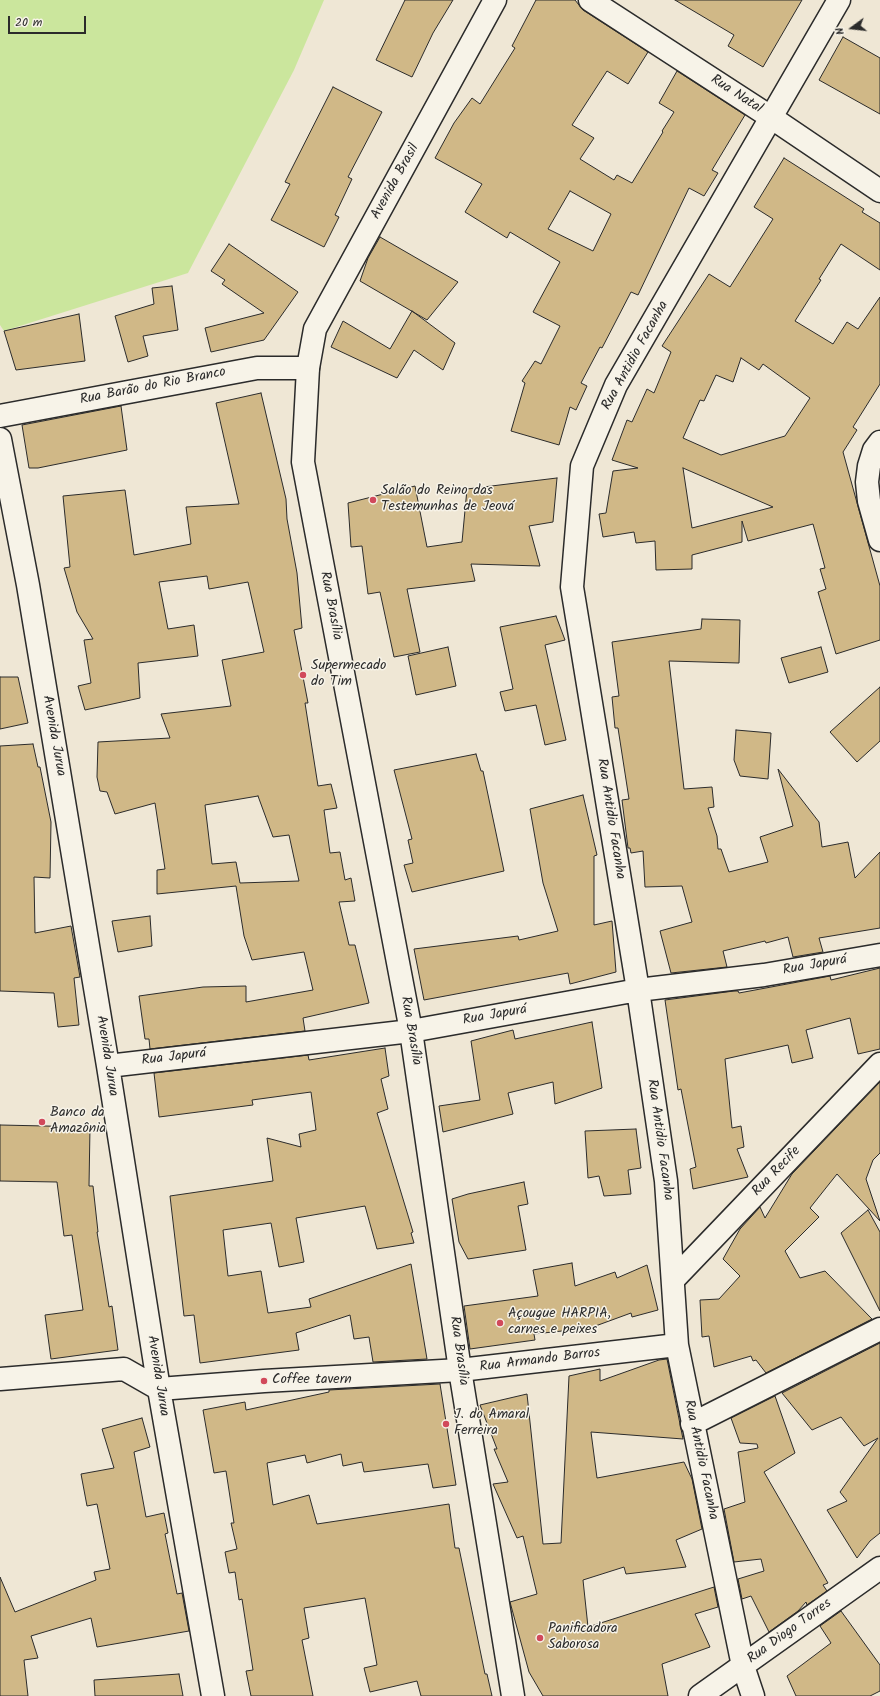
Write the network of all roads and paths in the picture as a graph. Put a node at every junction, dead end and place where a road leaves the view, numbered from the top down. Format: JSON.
{"nodes":[{"id":1,"x":495,"y":0,"type":"edge"},
{"id":2,"x":590,"y":0,"type":"edge"},
{"id":3,"x":839,"y":0,"type":"edge"},
{"id":4,"x":772,"y":118,"type":"junction"},
{"id":5,"x":880,"y":191,"type":"edge"},
{"id":6,"x":308,"y":368,"type":"junction"},
{"id":7,"x":0,"y":416,"type":"edge"},
{"id":8,"x":0,"y":439,"type":"edge"},
{"id":9,"x":880,"y":442,"type":"edge"},
{"id":10,"x":880,"y":540,"type":"edge"},
{"id":11,"x":880,"y":955,"type":"edge"},
{"id":12,"x":638,"y":990,"type":"junction"},
{"id":13,"x":412,"y":1031,"type":"junction"},
{"id":14,"x":880,"y":1064,"type":"edge"},
{"id":15,"x":108,"y":1066,"type":"junction"},
{"id":16,"x":674,"y":1279,"type":"junction"},
{"id":17,"x":880,"y":1329,"type":"edge"},
{"id":18,"x":677,"y":1346,"type":"junction"},
{"id":19,"x":460,"y":1370,"type":"junction"},
{"id":20,"x":0,"y":1379,"type":"edge"},
{"id":21,"x":159,"y":1389,"type":"junction"},
{"id":22,"x":692,"y":1424,"type":"junction"},
{"id":23,"x":880,"y":1568,"type":"edge"},
{"id":24,"x":743,"y":1666,"type":"junction"},
{"id":25,"x":213,"y":1696,"type":"edge"},
{"id":26,"x":513,"y":1696,"type":"edge"},
{"id":27,"x":700,"y":1696,"type":"edge"},
{"id":28,"x":753,"y":1696,"type":"edge"}],
"edges":[{"from":1,"to":6,"type":"street","name":"Avenida Brasil"},
{"from":2,"to":4,"type":"street","name":"Rua Natal"},
{"from":3,"to":4,"type":"street","name":"Rua Antidio Facanha"},
{"from":4,"to":5,"type":"street","name":"Rua Natal"},
{"from":4,"to":12,"type":"street","name":"Rua Antidio Facanha"},
{"from":6,"to":7,"type":"street","name":"Rua Barão do Rio Branco"},
{"from":6,"to":13,"type":"street","name":"Rua Brasília"},
{"from":8,"to":15,"type":"street","name":"Avenida Jurua"},
{"from":9,"to":10,"type":"street"},
{"from":11,"to":12,"type":"street","name":"Rua Japurá"},
{"from":12,"to":13,"type":"street","name":"Rua Japurá"},
{"from":12,"to":16,"type":"street","name":"Rua Antidio Facanha"},
{"from":13,"to":15,"type":"street","name":"Rua Japurá"},
{"from":13,"to":19,"type":"street","name":"Rua Brasília"},
{"from":14,"to":16,"type":"street","name":"Rua Recife"},
{"from":15,"to":21,"type":"street","name":"Avenida Jurua"},
{"from":16,"to":18,"type":"street","name":"Rua Antidio Facanha"},
{"from":17,"to":22,"type":"street"},
{"from":18,"to":19,"type":"street","name":"Rua Armando Barros"},
{"from":18,"to":22,"type":"street","name":"Rua Antidio Facanha"},
{"from":19,"to":21,"type":"street","name":"Rua Armando Barros"},
{"from":19,"to":26,"type":"street","name":"Rua Brasília"},
{"from":20,"to":21,"type":"street"},
{"from":21,"to":25,"type":"street","name":"Avenida Jurua"},
{"from":22,"to":24,"type":"street","name":"Rua Antidio Facanha"},
{"from":23,"to":24,"type":"street","name":"Rua Diogo Torres"},
{"from":24,"to":27,"type":"street","name":"Rua Diogo Torres"},
{"from":24,"to":28,"type":"street","name":"Rua Antidio Facanha"}]}
